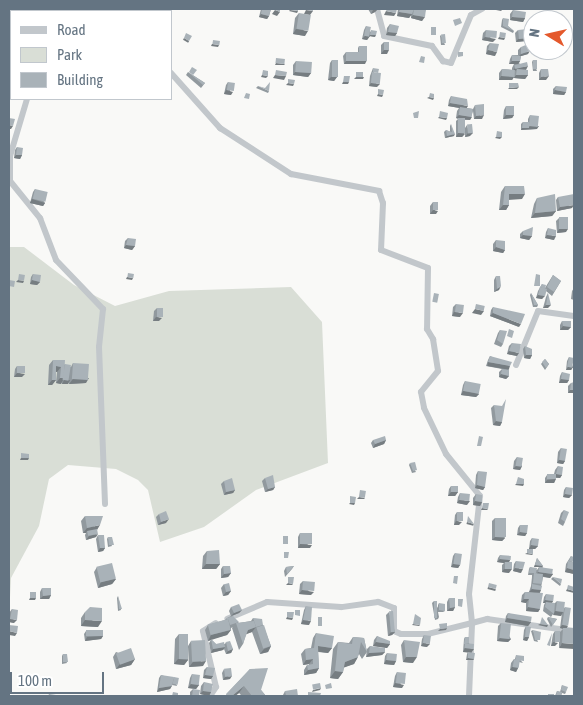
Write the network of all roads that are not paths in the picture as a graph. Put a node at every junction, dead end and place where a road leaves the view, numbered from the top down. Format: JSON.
{"nodes":[{"id":1,"x":377,"y":9,"type":"edge"},
{"id":2,"x":482,"y":9,"type":"edge"},
{"id":3,"x":172,"y":74,"type":"edge"},
{"id":4,"x":27,"y":100,"type":"edge"},
{"id":5,"x":9,"y":156,"type":"edge"},
{"id":6,"x":574,"y":316,"type":"edge"},
{"id":7,"x":516,"y":365,"type":"dead end"},
{"id":8,"x":105,"y":504,"type":"dead end"},
{"id":9,"x":472,"y":623,"type":"junction"},
{"id":10,"x":574,"y":631,"type":"edge"},
{"id":11,"x":210,"y":696,"type":"edge"},
{"id":12,"x":470,"y":696,"type":"edge"}],
"edges":[{"from":1,"to":2,"type":"street"},
{"from":3,"to":9,"type":"street"},
{"from":4,"to":5,"type":"street"},
{"from":5,"to":8,"type":"street"},
{"from":6,"to":7,"type":"street"},
{"from":9,"to":10,"type":"street"},
{"from":9,"to":11,"type":"street"},
{"from":9,"to":12,"type":"street"}]}
